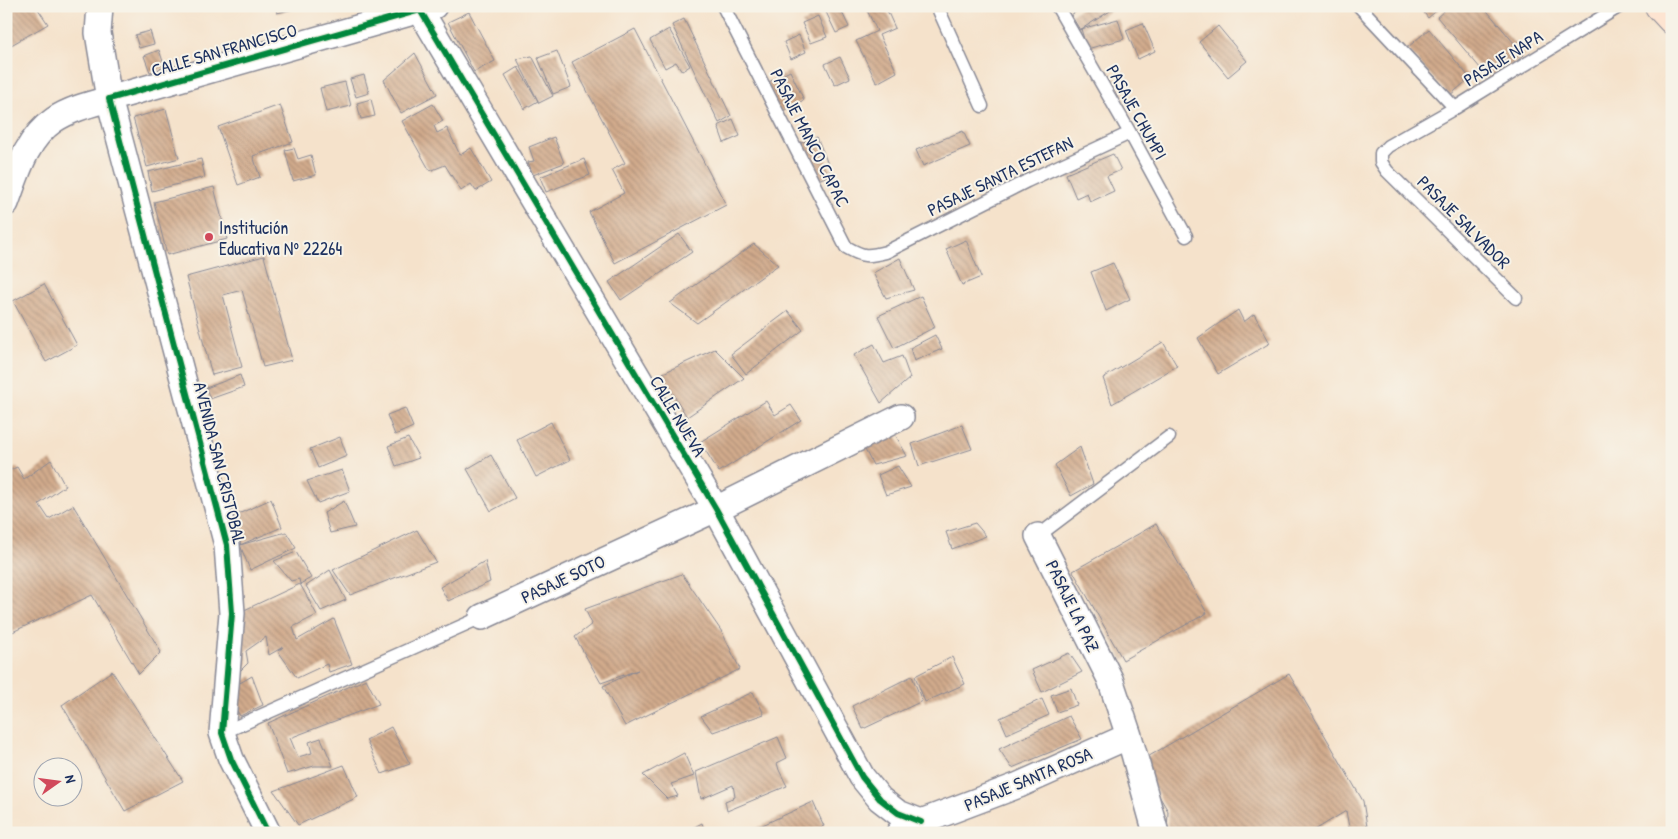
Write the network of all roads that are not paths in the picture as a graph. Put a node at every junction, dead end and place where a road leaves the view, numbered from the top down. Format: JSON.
{"nodes":[{"id":1,"x":100,"y":6,"type":"edge"},
{"id":2,"x":723,"y":6,"type":"edge"},
{"id":3,"x":936,"y":6,"type":"edge"},
{"id":4,"x":1057,"y":6,"type":"edge"},
{"id":5,"x":1359,"y":6,"type":"edge"},
{"id":6,"x":1620,"y":6,"type":"edge"},
{"id":7,"x":1660,"y":6,"type":"edge"},
{"id":8,"x":427,"y":8,"type":"edge"},
{"id":9,"x":1672,"y":20,"type":"edge"},
{"id":10,"x":109,"y":99,"type":"junction"},
{"id":11,"x":982,"y":106,"type":"dead end"},
{"id":12,"x":1455,"y":108,"type":"junction"},
{"id":13,"x":1130,"y":133,"type":"junction"},
{"id":14,"x":1387,"y":170,"type":"joint"},
{"id":15,"x":6,"y":203,"type":"edge"},
{"id":16,"x":1186,"y":236,"type":"dead end"},
{"id":17,"x":886,"y":252,"type":"joint"},
{"id":18,"x":1516,"y":298,"type":"dead end"},
{"id":19,"x":901,"y":417,"type":"dead end"},
{"id":20,"x":1169,"y":436,"type":"dead end"},
{"id":21,"x":716,"y":509,"type":"junction"},
{"id":22,"x":1038,"y":536,"type":"joint"},
{"id":23,"x":482,"y":616,"type":"joint"},
{"id":24,"x":222,"y":733,"type":"junction"},
{"id":25,"x":1129,"y":736,"type":"junction"},
{"id":26,"x":922,"y":822,"type":"junction"},
{"id":27,"x":268,"y":833,"type":"edge"},
{"id":28,"x":899,"y":833,"type":"edge"},
{"id":29,"x":1156,"y":833,"type":"edge"}],
"edges":[{"from":1,"to":10,"type":"street","name":"AVENIDA SAN CRISTOBAL"},
{"from":2,"to":17,"type":"lane","name":"PASAJE MANCO CAPAC"},
{"from":3,"to":11,"type":"lane"},
{"from":4,"to":13,"type":"lane","name":"PASAJE CHUMPI"},
{"from":5,"to":12,"type":"lane","name":"PASAJE NAPA"},
{"from":6,"to":12,"type":"lane","name":"PASAJE NAPA"},
{"from":7,"to":9,"type":"main road"},
{"from":8,"to":10,"type":"street","name":"CALLE SAN FRANCISCO"},
{"from":8,"to":21,"type":"street","name":"CALLE NUEVA"},
{"from":10,"to":15,"type":"street","name":"CALLE SAN FRANCISCO"},
{"from":10,"to":24,"type":"street","name":"AVENIDA SAN CRISTOBAL"},
{"from":12,"to":14,"type":"lane","name":"PASAJE NAPA"},
{"from":13,"to":16,"type":"lane","name":"PASAJE CHUMPI"},
{"from":13,"to":17,"type":"lane","name":"PASAJE SANTA ESTEFAN"},
{"from":14,"to":18,"type":"lane","name":"PASAJE SALVADOR"},
{"from":19,"to":21,"type":"street","name":"PASAJE SOTO"},
{"from":20,"to":22,"type":"lane","name":"PASAJE LA PAZ"},
{"from":21,"to":23,"type":"street","name":"PASAJE SOTO"},
{"from":21,"to":26,"type":"street","name":"CALLE NUEVA"},
{"from":22,"to":25,"type":"street","name":"PASAJE LA PAZ"},
{"from":23,"to":24,"type":"lane","name":"PASAJE SOTO"},
{"from":24,"to":27,"type":"street","name":"AVENIDA SAN CRISTOBAL"},
{"from":25,"to":26,"type":"street","name":"PASAJE SANTA ROSA"},
{"from":25,"to":29,"type":"street","name":"PASAJE LA PAZ"},
{"from":26,"to":28,"type":"street","name":"PASAJE SANTA ROSA"}]}
